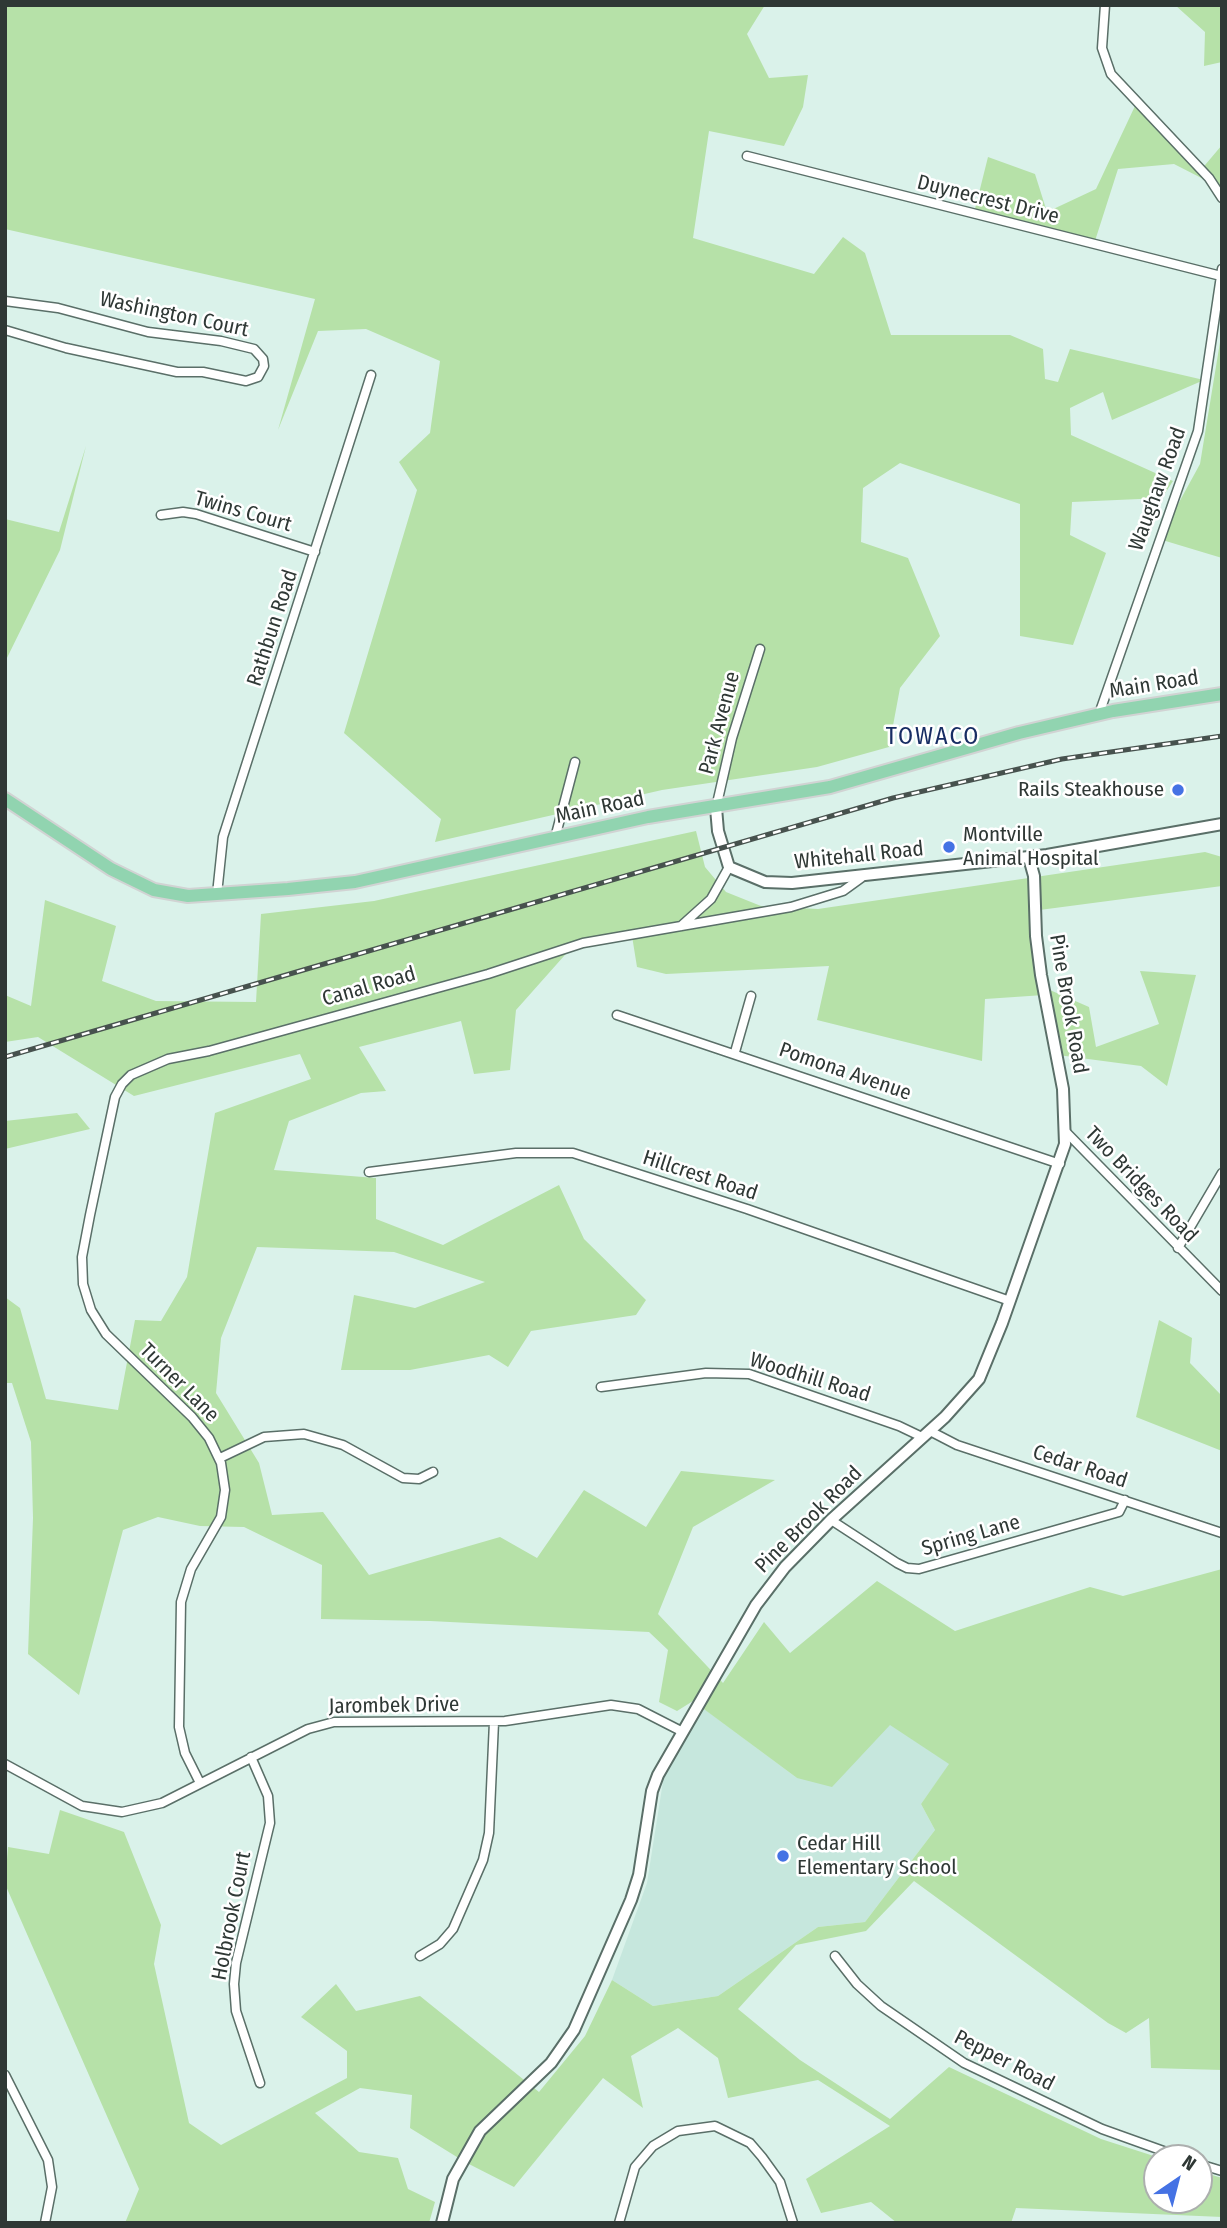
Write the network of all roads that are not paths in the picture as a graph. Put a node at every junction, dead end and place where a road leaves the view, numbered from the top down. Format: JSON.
{"nodes":[{"id":1,"x":1105,"y":5,"type":"edge"},
{"id":2,"x":747,"y":156,"type":"dead end"},
{"id":3,"x":1222,"y":198,"type":"edge"},
{"id":4,"x":1222,"y":269,"type":"edge"},
{"id":5,"x":1221,"y":276,"type":"edge"},
{"id":6,"x":5,"y":300,"type":"edge"},
{"id":7,"x":5,"y":330,"type":"edge"},
{"id":8,"x":371,"y":375,"type":"dead end"},
{"id":9,"x":161,"y":515,"type":"dead end"},
{"id":10,"x":315,"y":552,"type":"junction"},
{"id":11,"x":760,"y":649,"type":"dead end"},
{"id":12,"x":1222,"y":694,"type":"edge"},
{"id":13,"x":1099,"y":714,"type":"junction"},
{"id":14,"x":575,"y":762,"type":"dead end"},
{"id":15,"x":5,"y":799,"type":"edge"},
{"id":16,"x":716,"y":808,"type":"junction"},
{"id":17,"x":1222,"y":824,"type":"edge"},
{"id":18,"x":555,"y":838,"type":"junction"},
{"id":19,"x":1029,"y":858,"type":"junction"},
{"id":20,"x":729,"y":867,"type":"junction"},
{"id":21,"x":861,"y":878,"type":"junction"},
{"id":22,"x":217,"y":894,"type":"junction"},
{"id":23,"x":681,"y":926,"type":"junction"},
{"id":24,"x":751,"y":996,"type":"dead end"},
{"id":25,"x":617,"y":1015,"type":"dead end"},
{"id":26,"x":735,"y":1052,"type":"junction"},
{"id":27,"x":108,"y":1132,"type":"joint"},
{"id":28,"x":1066,"y":1132,"type":"junction"},
{"id":29,"x":1060,"y":1164,"type":"junction"},
{"id":30,"x":369,"y":1172,"type":"dead end"},
{"id":31,"x":1222,"y":1173,"type":"edge"},
{"id":32,"x":1178,"y":1248,"type":"junction"},
{"id":33,"x":1222,"y":1291,"type":"edge"},
{"id":34,"x":1010,"y":1301,"type":"junction"},
{"id":35,"x":601,"y":1387,"type":"dead end"},
{"id":36,"x":926,"y":1434,"type":"junction"},
{"id":37,"x":220,"y":1458,"type":"junction"},
{"id":38,"x":433,"y":1472,"type":"dead end"},
{"id":39,"x":1125,"y":1500,"type":"junction"},
{"id":40,"x":831,"y":1520,"type":"junction"},
{"id":41,"x":1222,"y":1533,"type":"edge"},
{"id":42,"x":494,"y":1721,"type":"junction"},
{"id":43,"x":681,"y":1731,"type":"junction"},
{"id":44,"x":251,"y":1757,"type":"junction"},
{"id":45,"x":5,"y":1764,"type":"edge"},
{"id":46,"x":200,"y":1783,"type":"junction"},
{"id":47,"x":420,"y":1956,"type":"dead end"},
{"id":48,"x":835,"y":1956,"type":"dead end"},
{"id":49,"x":5,"y":2074,"type":"edge"},
{"id":50,"x":260,"y":2083,"type":"dead end"},
{"id":51,"x":1144,"y":2144,"type":"edge"},
{"id":52,"x":45,"y":2223,"type":"edge"},
{"id":53,"x":442,"y":2223,"type":"edge"},
{"id":54,"x":620,"y":2223,"type":"edge"},
{"id":55,"x":793,"y":2223,"type":"edge"}],
"edges":[{"from":1,"to":3,"type":"street"},
{"from":2,"to":5,"type":"street","name":"Duynecrest Drive"},
{"from":4,"to":5,"type":"street","name":"Waughaw Road"},
{"from":5,"to":13,"type":"street","name":"Waughaw Road"},
{"from":6,"to":7,"type":"street","name":"Washington Court"},
{"from":8,"to":10,"type":"street","name":"Rathbun Road"},
{"from":9,"to":10,"type":"street","name":"Twins Court"},
{"from":10,"to":22,"type":"street","name":"Rathbun Road"},
{"from":11,"to":16,"type":"street","name":"Park Avenue"},
{"from":12,"to":13,"type":"main road","name":"Main Road"},
{"from":13,"to":16,"type":"main road","name":"Main Road"},
{"from":14,"to":18,"type":"street"},
{"from":15,"to":22,"type":"main road","name":"Main Road"},
{"from":16,"to":18,"type":"main road","name":"Main Road"},
{"from":16,"to":20,"type":"street"},
{"from":17,"to":19,"type":"street","name":"Whitehall Road"},
{"from":18,"to":22,"type":"main road","name":"Main Road"},
{"from":19,"to":21,"type":"street","name":"Whitehall Road"},
{"from":19,"to":28,"type":"street","name":"Pine Brook Road"},
{"from":20,"to":21,"type":"street","name":"Whitehall Road"},
{"from":20,"to":23,"type":"street"},
{"from":21,"to":23,"type":"street","name":"Canal Road"},
{"from":23,"to":27,"type":"street","name":"Canal Road"},
{"from":24,"to":26,"type":"street"},
{"from":25,"to":26,"type":"street","name":"Pomona Avenue"},
{"from":26,"to":29,"type":"street","name":"Pomona Avenue"},
{"from":27,"to":37,"type":"street","name":"Turner Lane"},
{"from":28,"to":29,"type":"street","name":"Pine Brook Road"},
{"from":28,"to":32,"type":"street","name":"Two Bridges Road"},
{"from":29,"to":34,"type":"street","name":"Pine Brook Road"},
{"from":30,"to":34,"type":"street","name":"Hillcrest Road"},
{"from":31,"to":32,"type":"street"},
{"from":32,"to":33,"type":"street","name":"Two Bridges Road"},
{"from":34,"to":36,"type":"street","name":"Pine Brook Road"},
{"from":35,"to":36,"type":"street","name":"Woodhill Road"},
{"from":36,"to":39,"type":"street","name":"Cedar Road"},
{"from":36,"to":40,"type":"street","name":"Pine Brook Road"},
{"from":37,"to":38,"type":"street"},
{"from":37,"to":46,"type":"street","name":"Turner Lane"},
{"from":39,"to":40,"type":"street","name":"Spring Lane"},
{"from":39,"to":41,"type":"street","name":"Cedar Road"},
{"from":40,"to":43,"type":"street","name":"Pine Brook Road"},
{"from":42,"to":43,"type":"street","name":"Jarombek Drive"},
{"from":42,"to":44,"type":"street","name":"Jarombek Drive"},
{"from":42,"to":47,"type":"street"},
{"from":43,"to":53,"type":"street","name":"Pine Brook Road"},
{"from":44,"to":46,"type":"street","name":"Jarombek Drive"},
{"from":44,"to":50,"type":"street","name":"Holbrook Court"},
{"from":45,"to":46,"type":"street","name":"Jarombek Drive"},
{"from":48,"to":51,"type":"street","name":"Pepper Road"},
{"from":49,"to":52,"type":"street"},
{"from":54,"to":55,"type":"street"}]}
